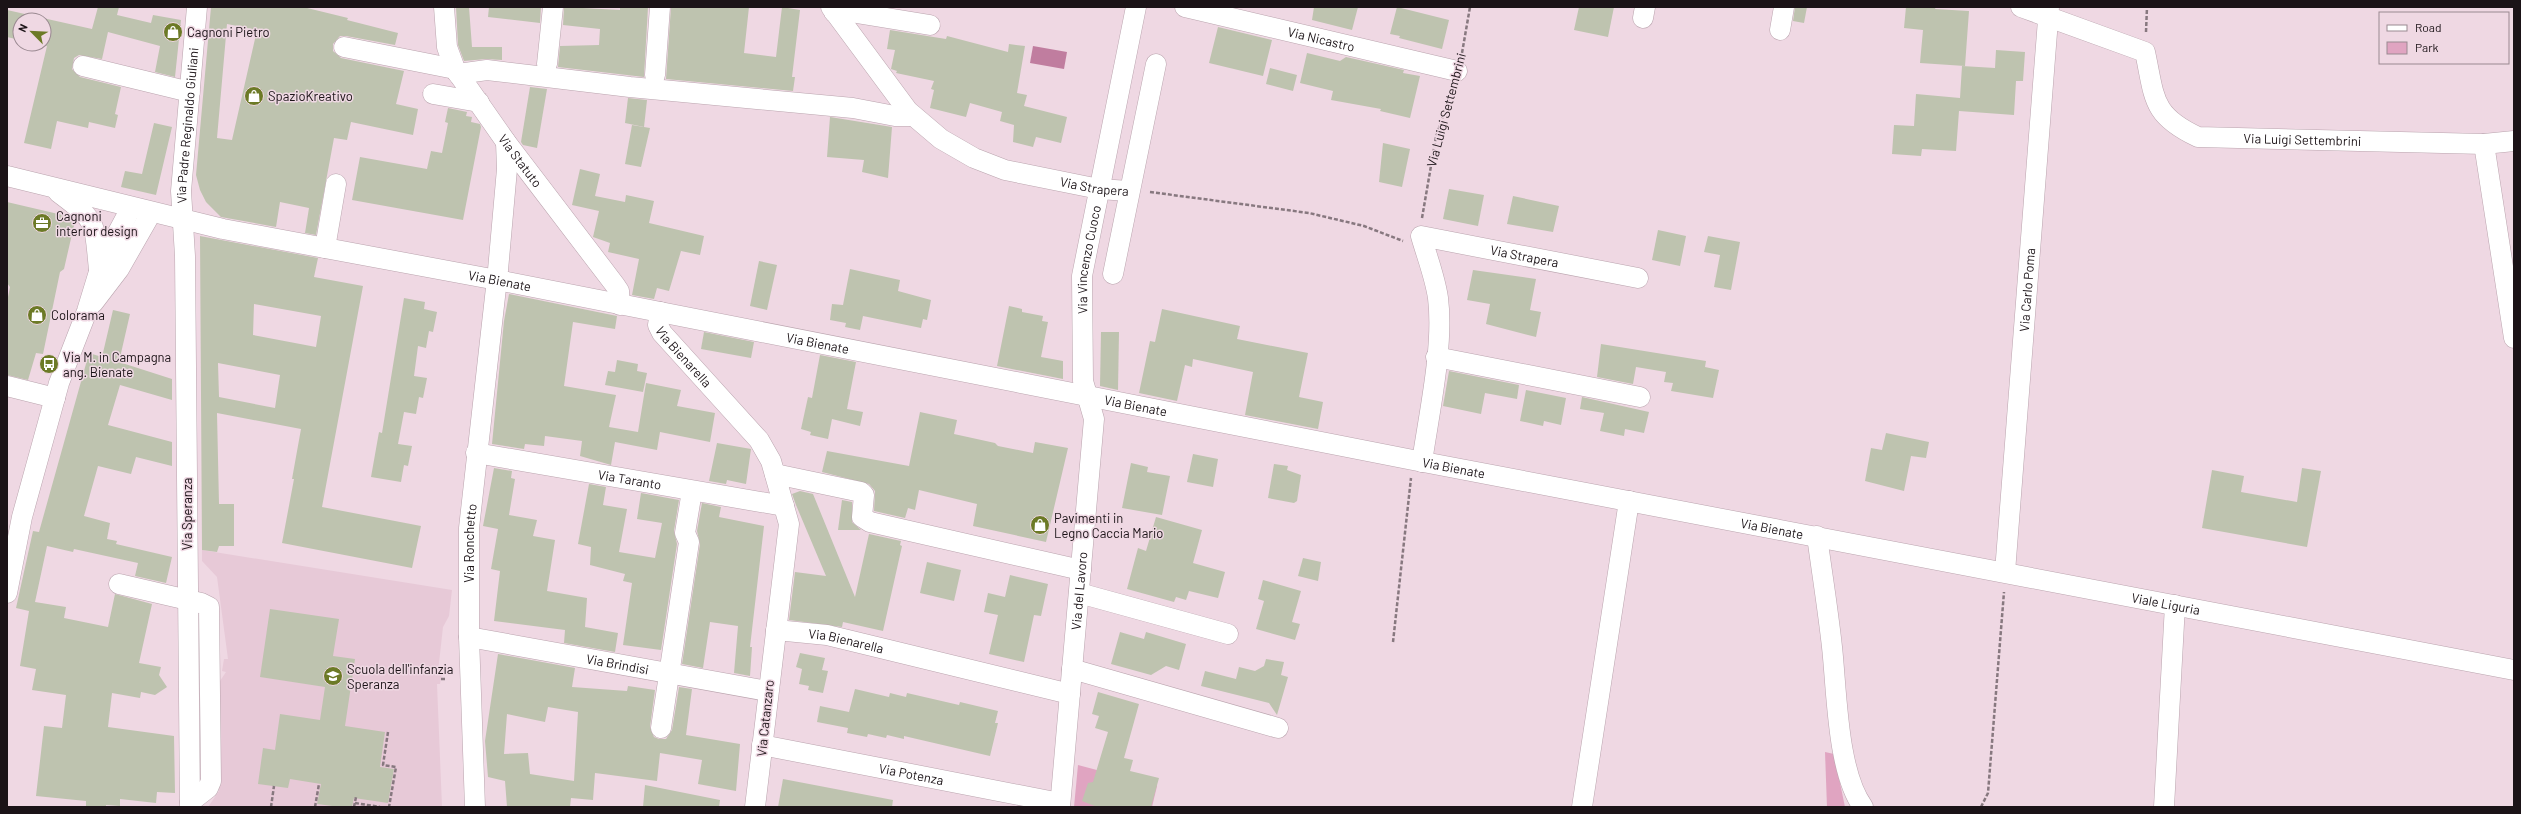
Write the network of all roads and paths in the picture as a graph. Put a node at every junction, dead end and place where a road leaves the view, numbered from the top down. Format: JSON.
{"nodes":[{"id":1,"x":197,"y":7,"type":"edge"},
{"id":2,"x":444,"y":7,"type":"edge"},
{"id":3,"x":553,"y":7,"type":"edge"},
{"id":4,"x":660,"y":7,"type":"edge"},
{"id":5,"x":1136,"y":7,"type":"edge"},
{"id":6,"x":1185,"y":7,"type":"edge"},
{"id":7,"x":1470,"y":7,"type":"edge"},
{"id":8,"x":1784,"y":7,"type":"edge"},
{"id":9,"x":2021,"y":7,"type":"edge"},
{"id":10,"x":2147,"y":7,"type":"edge"},
{"id":11,"x":832,"y":9,"type":"edge"},
{"id":12,"x":2049,"y":11,"type":"edge"},
{"id":13,"x":930,"y":25,"type":"dead end"},
{"id":14,"x":1780,"y":30,"type":"dead end"},
{"id":15,"x":344,"y":47,"type":"dead end"},
{"id":16,"x":2145,"y":52,"type":"junction"},
{"id":17,"x":547,"y":64,"type":"dead end"},
{"id":18,"x":1156,"y":64,"type":"dead end"},
{"id":19,"x":84,"y":66,"type":"dead end"},
{"id":20,"x":456,"y":71,"type":"junction"},
{"id":21,"x":1457,"y":71,"type":"junction"},
{"id":22,"x":655,"y":75,"type":"dead end"},
{"id":23,"x":190,"y":92,"type":"junction"},
{"id":24,"x":434,"y":94,"type":"dead end"},
{"id":25,"x":479,"y":102,"type":"junction"},
{"id":26,"x":912,"y":116,"type":"junction"},
{"id":27,"x":2514,"y":141,"type":"edge"},
{"id":28,"x":506,"y":142,"type":"joint"},
{"id":29,"x":2484,"y":144,"type":"junction"},
{"id":30,"x":513,"y":160,"type":"junction"},
{"id":31,"x":7,"y":176,"type":"edge"},
{"id":32,"x":336,"y":184,"type":"dead end"},
{"id":33,"x":52,"y":188,"type":"junction"},
{"id":34,"x":1099,"y":189,"type":"junction"},
{"id":35,"x":1129,"y":191,"type":"junction"},
{"id":36,"x":131,"y":208,"type":"junction"},
{"id":37,"x":152,"y":213,"type":"junction"},
{"id":38,"x":184,"y":220,"type":"junction"},
{"id":39,"x":1423,"y":241,"type":"junction"},
{"id":40,"x":325,"y":248,"type":"junction"},
{"id":41,"x":99,"y":270,"type":"junction"},
{"id":42,"x":1113,"y":274,"type":"dead end"},
{"id":43,"x":1638,"y":278,"type":"dead end"},
{"id":44,"x":497,"y":280,"type":"junction"},
{"id":45,"x":620,"y":305,"type":"junction"},
{"id":46,"x":87,"y":311,"type":"junction"},
{"id":47,"x":660,"y":312,"type":"junction"},
{"id":48,"x":2514,"y":338,"type":"edge"},
{"id":49,"x":1436,"y":357,"type":"junction"},
{"id":50,"x":7,"y":386,"type":"edge"},
{"id":51,"x":1087,"y":395,"type":"junction"},
{"id":52,"x":1640,"y":396,"type":"dead end"},
{"id":53,"x":55,"y":398,"type":"junction"},
{"id":54,"x":476,"y":453,"type":"junction"},
{"id":55,"x":1418,"y":461,"type":"junction"},
{"id":56,"x":775,"y":474,"type":"junction"},
{"id":57,"x":692,"y":491,"type":"junction"},
{"id":58,"x":1629,"y":501,"type":"junction"},
{"id":59,"x":784,"y":506,"type":"junction"},
{"id":60,"x":13,"y":530,"type":"edge"},
{"id":61,"x":1817,"y":536,"type":"junction"},
{"id":62,"x":1081,"y":570,"type":"junction"},
{"id":63,"x":2005,"y":572,"type":"junction"},
{"id":64,"x":119,"y":584,"type":"dead end"},
{"id":65,"x":7,"y":593,"type":"edge"},
{"id":66,"x":1079,"y":593,"type":"junction"},
{"id":67,"x":188,"y":600,"type":"junction"},
{"id":68,"x":2174,"y":605,"type":"junction"},
{"id":69,"x":776,"y":630,"type":"junction"},
{"id":70,"x":1228,"y":634,"type":"dead end"},
{"id":71,"x":469,"y":637,"type":"junction"},
{"id":72,"x":1393,"y":642,"type":"dead end"},
{"id":73,"x":1072,"y":669,"type":"junction"},
{"id":74,"x":2514,"y":670,"type":"edge"},
{"id":75,"x":668,"y":674,"type":"junction"},
{"id":76,"x":441,"y":679,"type":"dead end"},
{"id":77,"x":446,"y":679,"type":"dead end"},
{"id":78,"x":767,"y":691,"type":"junction"},
{"id":79,"x":1070,"y":694,"type":"junction"},
{"id":80,"x":661,"y":728,"type":"dead end"},
{"id":81,"x":1278,"y":728,"type":"dead end"},
{"id":82,"x":388,"y":732,"type":"dead end"},
{"id":83,"x":762,"y":745,"type":"junction"},
{"id":84,"x":319,"y":784,"type":"dead end"},
{"id":85,"x":274,"y":786,"type":"dead end"},
{"id":86,"x":356,"y":797,"type":"dead end"},
{"id":87,"x":355,"y":803,"type":"junction"},
{"id":88,"x":190,"y":804,"type":"edge"},
{"id":89,"x":1060,"y":805,"type":"edge"},
{"id":90,"x":271,"y":807,"type":"edge"},
{"id":91,"x":315,"y":807,"type":"edge"},
{"id":92,"x":354,"y":807,"type":"edge"},
{"id":93,"x":380,"y":807,"type":"edge"},
{"id":94,"x":389,"y":807,"type":"edge"},
{"id":95,"x":475,"y":807,"type":"edge"},
{"id":96,"x":755,"y":807,"type":"edge"},
{"id":97,"x":1582,"y":807,"type":"edge"},
{"id":98,"x":1863,"y":807,"type":"edge"},
{"id":99,"x":1981,"y":807,"type":"edge"},
{"id":100,"x":2164,"y":807,"type":"edge"}],
"edges":[{"from":1,"to":23,"type":"street","name":"Via Padre Reginaldo Giuliani"},
{"from":2,"to":20,"type":"street","name":"Via Statuto"},
{"from":3,"to":17,"type":"street"},
{"from":4,"to":22,"type":"street"},
{"from":5,"to":34,"type":"street","name":"Via Vincenzo Cuoco"},
{"from":6,"to":21,"type":"street","name":"Via Nicastro"},
{"from":7,"to":21,"type":"path","name":"Via Luigi Settembrini"},
{"from":8,"to":14,"type":"street"},
{"from":9,"to":12,"type":"street"},
{"from":10,"to":16,"type":"path"},
{"from":11,"to":13,"type":"street"},
{"from":11,"to":26,"type":"street","name":"Via Strapera"},
{"from":12,"to":16,"type":"street"},
{"from":12,"to":63,"type":"street","name":"Via Carlo Poma"},
{"from":15,"to":20,"type":"street"},
{"from":16,"to":29,"type":"street","name":"Via Luigi Settembrini"},
{"from":18,"to":35,"type":"street"},
{"from":19,"to":23,"type":"street"},
{"from":20,"to":25,"type":"street","name":"Via Statuto"},
{"from":20,"to":26,"type":"street"},
{"from":21,"to":39,"type":"path","name":"Via Luigi Settembrini"},
{"from":23,"to":38,"type":"street","name":"Via Padre Reginaldo Giuliani"},
{"from":24,"to":25,"type":"street"},
{"from":25,"to":28,"type":"street","name":"Via Statuto"},
{"from":26,"to":34,"type":"street","name":"Via Strapera"},
{"from":27,"to":29,"type":"street","name":"Via Luigi Settembrini"},
{"from":28,"to":30,"type":"street","name":"Via Ronchetto"},
{"from":29,"to":48,"type":"street"},
{"from":30,"to":44,"type":"street","name":"Via Ronchetto"},
{"from":30,"to":45,"type":"street","name":"Via Statuto"},
{"from":31,"to":33,"type":"street","name":"Via Bienate"},
{"from":32,"to":40,"type":"street"},
{"from":33,"to":36,"type":"street","name":"Via Bienate"},
{"from":33,"to":41,"type":"street"},
{"from":34,"to":35,"type":"street","name":"Via Strapera"},
{"from":34,"to":51,"type":"street","name":"Via Vincenzo Cuoco"},
{"from":35,"to":39,"type":"path","name":"Via Strapera"},
{"from":35,"to":42,"type":"street"},
{"from":36,"to":37,"type":"street","name":"Via Bienate"},
{"from":36,"to":41,"type":"street"},
{"from":37,"to":38,"type":"street","name":"Via Bienate"},
{"from":37,"to":46,"type":"street"},
{"from":38,"to":40,"type":"street","name":"Via Bienate"},
{"from":38,"to":67,"type":"street","name":"Via Speranza"},
{"from":39,"to":43,"type":"street","name":"Via Strapera"},
{"from":39,"to":49,"type":"street"},
{"from":40,"to":44,"type":"street","name":"Via Bienate"},
{"from":41,"to":46,"type":"street"},
{"from":44,"to":45,"type":"street","name":"Via Bienate"},
{"from":44,"to":54,"type":"street","name":"Via Ronchetto"},
{"from":45,"to":47,"type":"street","name":"Via Bienate"},
{"from":46,"to":53,"type":"street"},
{"from":47,"to":51,"type":"street","name":"Via Bienate"},
{"from":47,"to":56,"type":"street","name":"Via Bienarella"},
{"from":49,"to":52,"type":"street"},
{"from":49,"to":55,"type":"street"},
{"from":50,"to":53,"type":"street"},
{"from":51,"to":55,"type":"street","name":"Via Bienate"},
{"from":51,"to":62,"type":"street","name":"Via del Lavoro"},
{"from":53,"to":60,"type":"street"},
{"from":54,"to":57,"type":"street","name":"Via Taranto"},
{"from":54,"to":71,"type":"street","name":"Via Ronchetto"},
{"from":55,"to":58,"type":"street","name":"Via Bienate"},
{"from":55,"to":72,"type":"path"},
{"from":56,"to":59,"type":"street","name":"Via Bienarella"},
{"from":56,"to":62,"type":"street"},
{"from":57,"to":59,"type":"street","name":"Via Taranto"},
{"from":57,"to":75,"type":"street"},
{"from":58,"to":61,"type":"street","name":"Via Bienate"},
{"from":58,"to":97,"type":"street"},
{"from":59,"to":69,"type":"street","name":"Via Bienarella"},
{"from":60,"to":65,"type":"street"},
{"from":61,"to":63,"type":"street","name":"Viale Liguria"},
{"from":61,"to":98,"type":"street","name":"Via Bienate"},
{"from":62,"to":66,"type":"street","name":"Via del Lavoro"},
{"from":63,"to":68,"type":"street","name":"Viale Liguria"},
{"from":63,"to":99,"type":"path"},
{"from":64,"to":67,"type":"street"},
{"from":66,"to":70,"type":"street"},
{"from":66,"to":73,"type":"street","name":"Via del Lavoro"},
{"from":67,"to":88,"type":"street","name":"Via Speranza"},
{"from":68,"to":74,"type":"street","name":"Viale Liguria"},
{"from":68,"to":100,"type":"street"},
{"from":69,"to":78,"type":"street","name":"Via Catanzaro"},
{"from":69,"to":79,"type":"street","name":"Via Bienarella"},
{"from":71,"to":75,"type":"street","name":"Via Brindisi"},
{"from":71,"to":95,"type":"street","name":"Via Ronchetto"},
{"from":73,"to":79,"type":"street","name":"Via del Lavoro"},
{"from":73,"to":81,"type":"street"},
{"from":75,"to":78,"type":"street","name":"Via Brindisi"},
{"from":75,"to":80,"type":"street"},
{"from":76,"to":77,"type":"path"},
{"from":78,"to":83,"type":"street","name":"Via Catanzaro"},
{"from":79,"to":89,"type":"street","name":"Via del Lavoro"},
{"from":82,"to":94,"type":"path"},
{"from":83,"to":89,"type":"street","name":"Via Potenza"},
{"from":83,"to":96,"type":"street","name":"Via Catanzaro"},
{"from":84,"to":91,"type":"path"},
{"from":85,"to":90,"type":"path"},
{"from":86,"to":87,"type":"path"},
{"from":87,"to":92,"type":"path"},
{"from":87,"to":93,"type":"path"}]}
